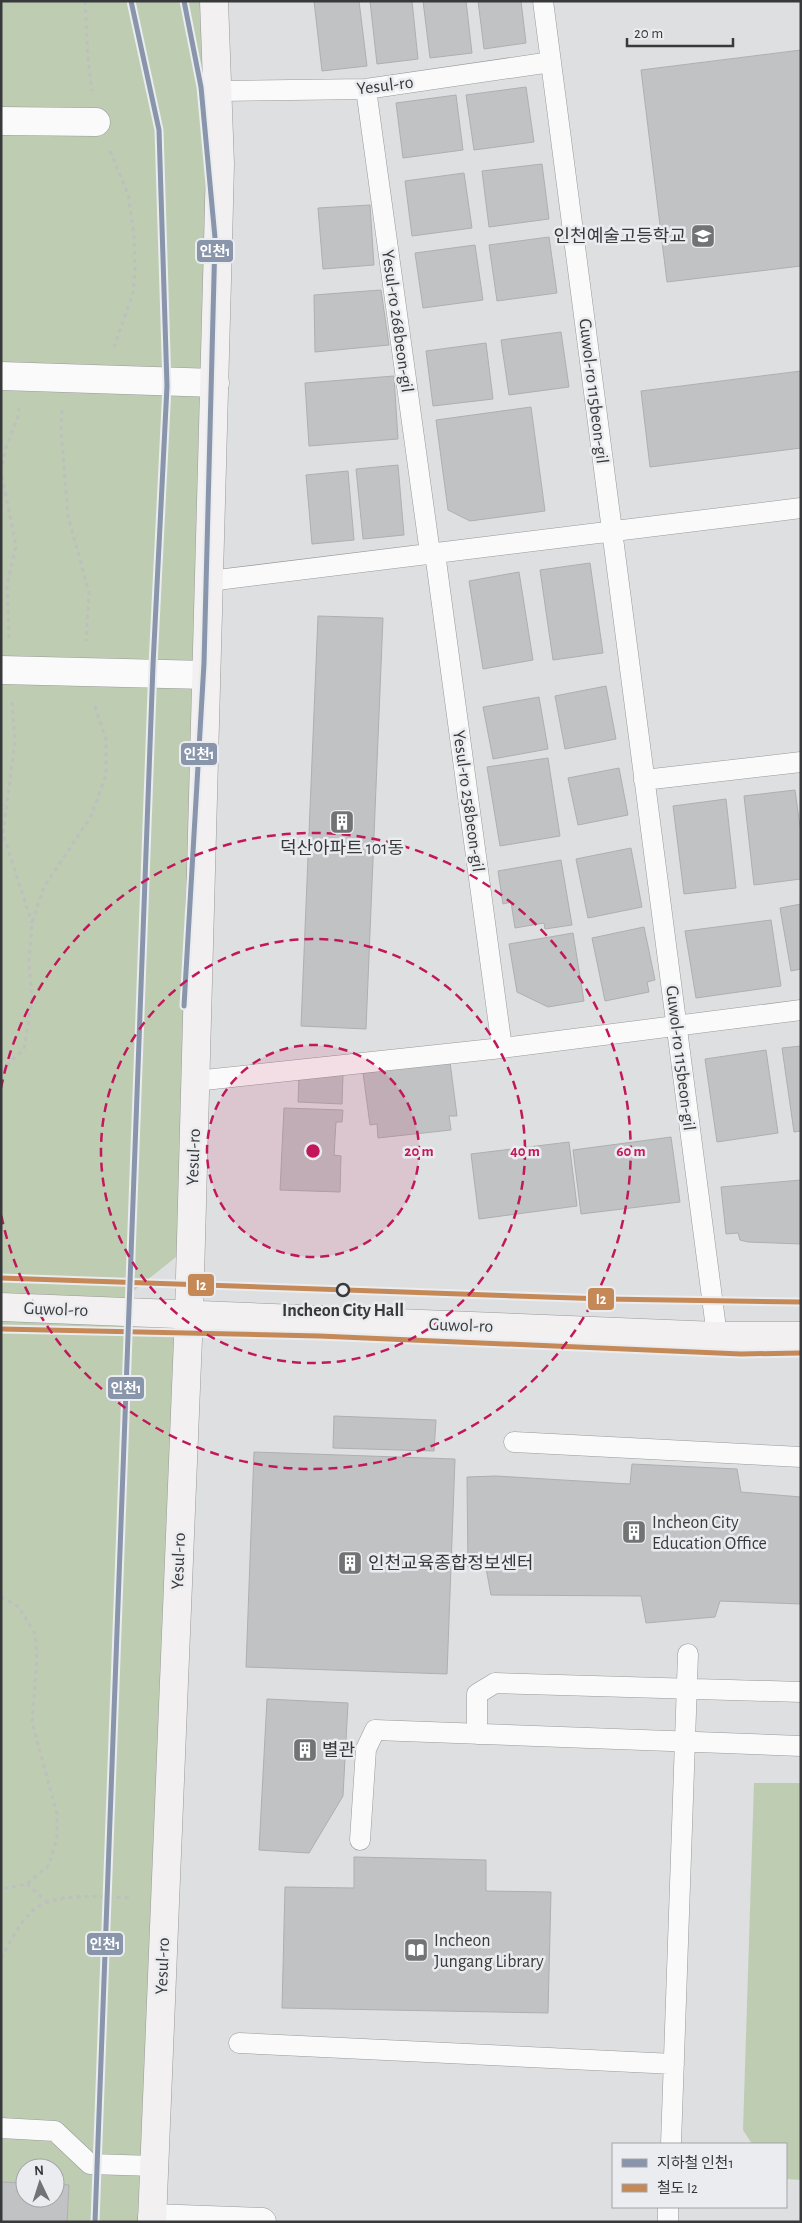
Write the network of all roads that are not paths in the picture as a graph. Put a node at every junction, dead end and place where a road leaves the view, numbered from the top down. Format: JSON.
{"nodes":[{"id":1,"x":214,"y":1,"type":"edge"},
{"id":2,"x":543,"y":1,"type":"edge"},
{"id":3,"x":551,"y":62,"type":"junction"},
{"id":4,"x":366,"y":89,"type":"junction"},
{"id":5,"x":217,"y":91,"type":"junction"},
{"id":6,"x":1,"y":121,"type":"edge"},
{"id":7,"x":96,"y":122,"type":"road end"},
{"id":8,"x":1,"y":376,"type":"edge"},
{"id":9,"x":215,"y":383,"type":"junction"},
{"id":10,"x":801,"y":508,"type":"edge"},
{"id":11,"x":612,"y":531,"type":"junction"},
{"id":12,"x":433,"y":553,"type":"junction"},
{"id":13,"x":209,"y":580,"type":"junction"},
{"id":14,"x":1,"y":670,"type":"edge"},
{"id":15,"x":206,"y":675,"type":"junction"},
{"id":16,"x":801,"y":762,"type":"edge"},
{"id":17,"x":644,"y":780,"type":"junction"},
{"id":18,"x":801,"y":1010,"type":"edge"},
{"id":19,"x":677,"y":1026,"type":"junction"},
{"id":20,"x":502,"y":1048,"type":"junction"},
{"id":21,"x":195,"y":1081,"type":"junction"},
{"id":22,"x":1,"y":1307,"type":"edge"},
{"id":23,"x":189,"y":1314,"type":"junction"},
{"id":24,"x":717,"y":1336,"type":"junction"},
{"id":25,"x":801,"y":1336,"type":"edge"},
{"id":26,"x":514,"y":1442,"type":"dead end"},
{"id":27,"x":801,"y":1457,"type":"edge"},
{"id":28,"x":688,"y":1654,"type":"dead end"},
{"id":29,"x":687,"y":1688,"type":"junction"},
{"id":30,"x":801,"y":1692,"type":"edge"},
{"id":31,"x":477,"y":1734,"type":"junction"},
{"id":32,"x":685,"y":1740,"type":"junction"},
{"id":33,"x":801,"y":1746,"type":"edge"},
{"id":34,"x":360,"y":1840,"type":"dead end"},
{"id":35,"x":239,"y":2042,"type":"dead end"},
{"id":36,"x":674,"y":2064,"type":"junction"},
{"id":37,"x":1,"y":2128,"type":"edge"},
{"id":38,"x":671,"y":2143,"type":"edge"},
{"id":39,"x":154,"y":2166,"type":"junction"},
{"id":40,"x":668,"y":2208,"type":"edge"},
{"id":41,"x":152,"y":2220,"type":"edge"},
{"id":42,"x":262,"y":2222,"type":"edge"},
{"id":43,"x":668,"y":2222,"type":"edge"}],
"edges":[{"from":1,"to":5,"type":"main road","name":"Yesul-ro"},
{"from":2,"to":3,"type":"lane","name":"Guwol-ro 115beon-gil"},
{"from":3,"to":4,"type":"lane","name":"Yesul-ro"},
{"from":3,"to":11,"type":"lane","name":"Guwol-ro 115beon-gil"},
{"from":4,"to":5,"type":"lane","name":"Yesul-ro"},
{"from":4,"to":12,"type":"lane","name":"Yesul-ro 268beon-gil"},
{"from":5,"to":9,"type":"main road","name":"Yesul-ro"},
{"from":6,"to":7,"type":"street"},
{"from":8,"to":9,"type":"street"},
{"from":9,"to":13,"type":"main road","name":"Yesul-ro"},
{"from":10,"to":11,"type":"lane"},
{"from":11,"to":12,"type":"lane"},
{"from":11,"to":17,"type":"lane","name":"Guwol-ro 115beon-gil"},
{"from":12,"to":13,"type":"lane"},
{"from":12,"to":20,"type":"lane","name":"Yesul-ro 258beon-gil"},
{"from":13,"to":15,"type":"main road","name":"Yesul-ro"},
{"from":14,"to":15,"type":"street"},
{"from":15,"to":21,"type":"main road","name":"Yesul-ro"},
{"from":16,"to":17,"type":"lane"},
{"from":17,"to":19,"type":"lane","name":"Guwol-ro 115beon-gil"},
{"from":18,"to":19,"type":"lane"},
{"from":19,"to":20,"type":"lane"},
{"from":19,"to":24,"type":"lane","name":"Guwol-ro 115beon-gil"},
{"from":20,"to":21,"type":"lane"},
{"from":21,"to":23,"type":"main road","name":"Yesul-ro"},
{"from":22,"to":23,"type":"main road","name":"Guwol-ro"},
{"from":23,"to":24,"type":"main road","name":"Guwol-ro"},
{"from":23,"to":39,"type":"main road","name":"Yesul-ro"},
{"from":24,"to":25,"type":"main road","name":"Guwol-ro"},
{"from":26,"to":27,"type":"lane"},
{"from":28,"to":29,"type":"lane"},
{"from":29,"to":30,"type":"lane"},
{"from":29,"to":31,"type":"lane"},
{"from":29,"to":32,"type":"lane"},
{"from":31,"to":32,"type":"lane"},
{"from":31,"to":34,"type":"lane"},
{"from":32,"to":33,"type":"lane"},
{"from":32,"to":36,"type":"lane"},
{"from":35,"to":36,"type":"lane"},
{"from":36,"to":38,"type":"lane"},
{"from":37,"to":39,"type":"lane"},
{"from":39,"to":41,"type":"main road","name":"Yesul-ro"},
{"from":40,"to":43,"type":"lane"},
{"from":41,"to":42,"type":"street"}]}
